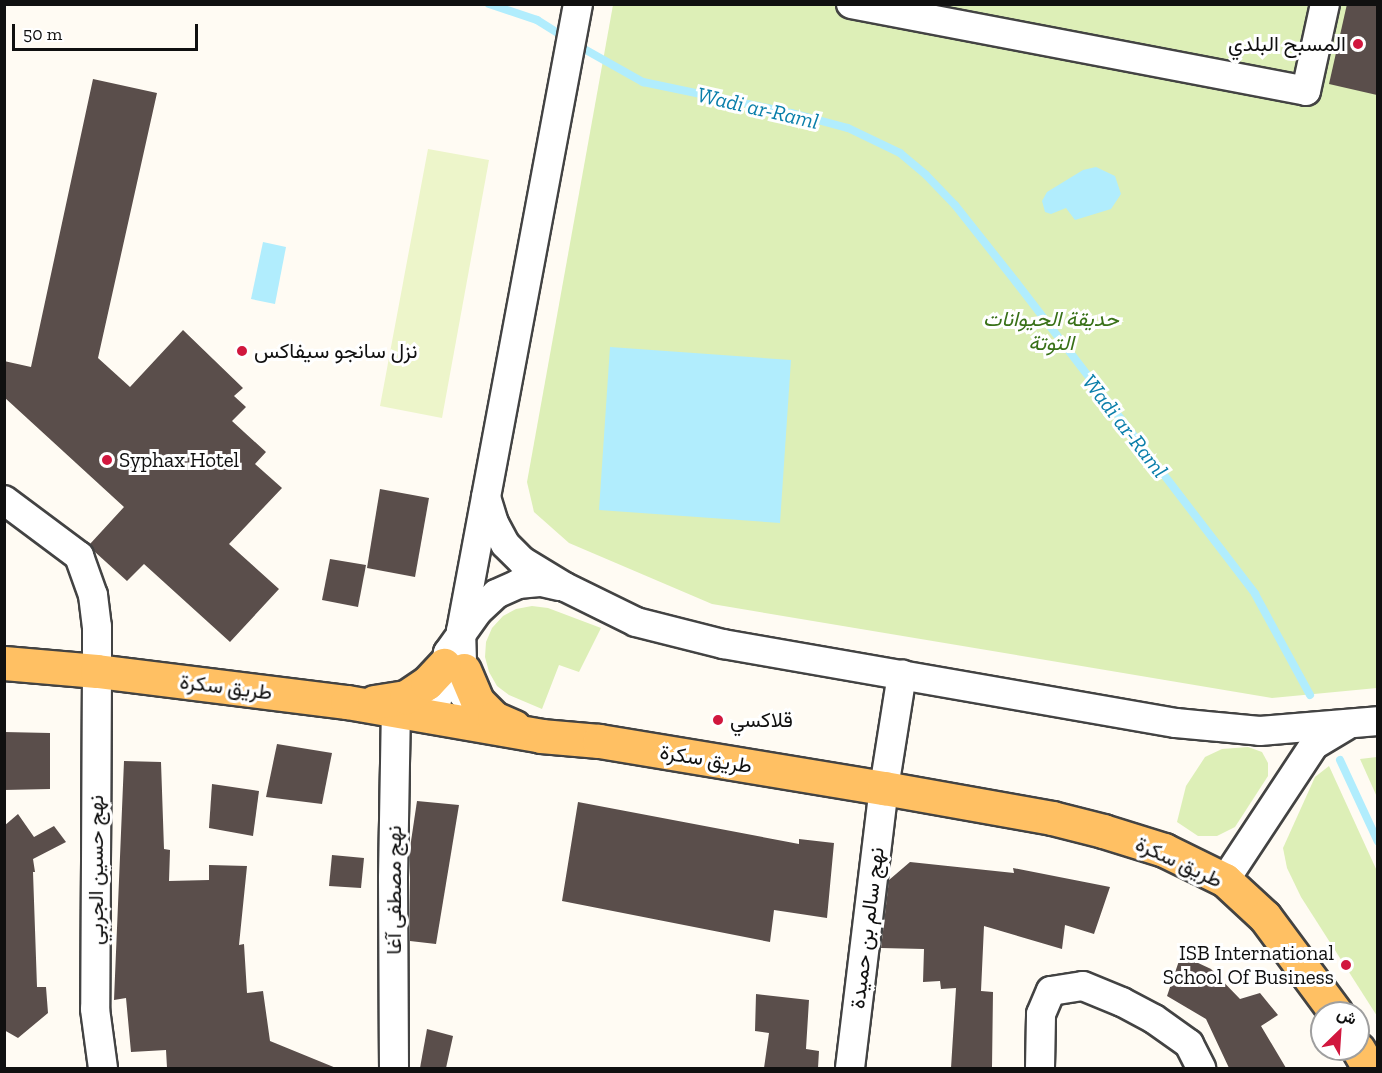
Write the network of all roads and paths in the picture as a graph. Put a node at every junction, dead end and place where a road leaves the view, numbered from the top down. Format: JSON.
{"nodes":[{"id":1,"x":578,"y":4,"type":"edge"},
{"id":2,"x":851,"y":4,"type":"edge"},
{"id":3,"x":1325,"y":4,"type":"edge"},
{"id":4,"x":486,"y":497,"type":"junction"},
{"id":5,"x":4,"y":500,"type":"edge"},
{"id":6,"x":566,"y":587,"type":"junction"},
{"id":7,"x":461,"y":631,"type":"junction"},
{"id":8,"x":4,"y":663,"type":"edge"},
{"id":9,"x":454,"y":668,"type":"junction"},
{"id":10,"x":97,"y":671,"type":"junction"},
{"id":11,"x":902,"y":674,"type":"junction"},
{"id":12,"x":347,"y":702,"type":"junction"},
{"id":13,"x":396,"y":711,"type":"junction"},
{"id":14,"x":447,"y":720,"type":"junction"},
{"id":15,"x":1364,"y":722,"type":"edge"},
{"id":16,"x":1260,"y":731,"type":"junction"},
{"id":17,"x":541,"y":736,"type":"junction"},
{"id":18,"x":1290,"y":782,"type":"junction"},
{"id":19,"x":884,"y":788,"type":"junction"},
{"id":20,"x":1225,"y":880,"type":"junction"},
{"id":21,"x":1327,"y":1001,"type":"edge"},
{"id":22,"x":103,"y":1068,"type":"edge"},
{"id":23,"x":394,"y":1068,"type":"edge"},
{"id":24,"x":850,"y":1068,"type":"edge"},
{"id":25,"x":1040,"y":1068,"type":"edge"},
{"id":26,"x":1201,"y":1068,"type":"edge"}],
"edges":[{"from":1,"to":4,"type":"street"},
{"from":2,"to":3,"type":"street"},
{"from":4,"to":6,"type":"street"},
{"from":4,"to":7,"type":"street"},
{"from":5,"to":10,"type":"street","name":"نهج حسين الجربي"},
{"from":6,"to":7,"type":"street"},
{"from":6,"to":11,"type":"street"},
{"from":7,"to":9,"type":"street"},
{"from":8,"to":10,"type":"main road","name":"طريق سكرة"},
{"from":9,"to":12,"type":"main road"},
{"from":9,"to":14,"type":"street"},
{"from":9,"to":17,"type":"main road"},
{"from":10,"to":12,"type":"main road","name":"طريق سكرة"},
{"from":10,"to":22,"type":"street","name":"نهج حسين الجربي"},
{"from":11,"to":16,"type":"street"},
{"from":11,"to":19,"type":"street","name":"نهج سالم بن حميدة"},
{"from":12,"to":13,"type":"main road","name":"طريق سكرة"},
{"from":13,"to":14,"type":"main road","name":"طريق سكرة"},
{"from":13,"to":23,"type":"street","name":"نهج مصطفى آغا"},
{"from":14,"to":17,"type":"main road","name":"طريق سكرة"},
{"from":15,"to":16,"type":"street"},
{"from":15,"to":18,"type":"street"},
{"from":16,"to":18,"type":"street"},
{"from":17,"to":19,"type":"main road","name":"طريق سكرة"},
{"from":18,"to":20,"type":"street"},
{"from":19,"to":20,"type":"main road","name":"طريق سكرة"},
{"from":19,"to":24,"type":"street","name":"نهج سالم بن حميدة"},
{"from":20,"to":21,"type":"main road","name":"طريق سكرة"},
{"from":25,"to":26,"type":"street"}]}
